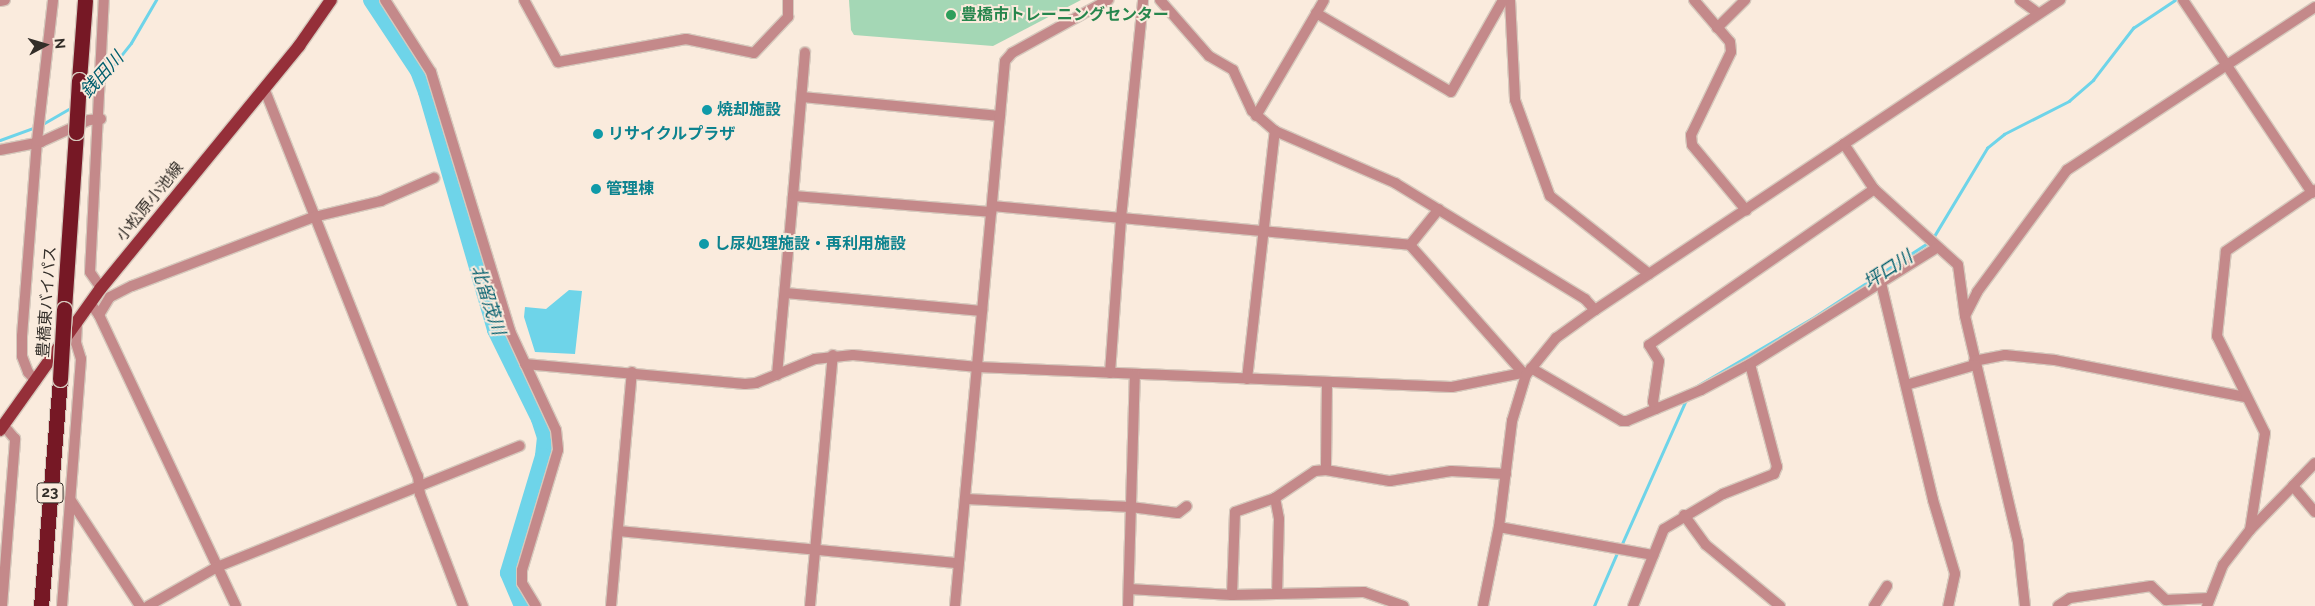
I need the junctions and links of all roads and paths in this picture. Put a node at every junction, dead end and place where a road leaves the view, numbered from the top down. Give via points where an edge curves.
1 (5, 0) edge
2 (53, 0) edge
3 (85, 0) edge
4 (104, 0) edge
5 (331, 0) edge
6 (385, 0) edge
7 (524, 0) edge
8 (788, 0) edge
9 (1108, 0) edge
10 (1143, 0) edge
11 (1160, 0) edge
12 (1324, 0) edge
13 (1503, 0) edge
14 (1510, 0) edge
15 (1694, 0) edge
16 (1745, 0) edge
17 (2020, 0) edge
18 (2060, 0) edge
19 (0, 1) edge
20 (2184, 1) edge
21 (2315, 7) edge
22 (1316, 13) junction
23 (2038, 13) junction
24 (1717, 28) junction
25 (805, 53) dead end
26 (2226, 67) junction
27 (264, 88) junction
28 (802, 97) junction
29 (1000, 116) junction
30 (1256, 116) junction
31 (101, 119) junction
32 (1275, 131) junction
33 (37, 138) junction
34 (1844, 144) junction
35 (0, 150) edge
36 (434, 178) dead end
37 (1874, 189) junction
38 (2313, 191) edge
39 (793, 196) junction
40 (991, 209) junction
41 (1439, 209) junction
42 (1746, 210) junction
43 (314, 217) junction
44 (1121, 218) junction
45 (1263, 231) junction
46 (1410, 245) junction
47 (1935, 247) junction
48 (1649, 274) junction
49 (1881, 283) junction
50 (101, 288) junction
51 (784, 293) junction
52 (90, 303) junction
53 (1595, 310) junction
54 (982, 311) junction
55 (100, 315) junction
56 (1965, 316) junction
57 (77, 322) junction
58 (833, 355) junction
59 (1974, 363) junction
60 (525, 364) junction
61 (1750, 364) junction
62 (978, 367) junction
63 (632, 372) junction
64 (1526, 372) junction
65 (1110, 373) junction
66 (1135, 374) junction
67 (777, 375) junction
68 (1247, 379) junction
69 (36, 381) junction
70 (1326, 383) junction
71 (1906, 385) junction
72 (2245, 397) junction
73 (1656, 409) junction
74 (2, 428) edge
75 (520, 446) dead end
76 (2315, 463) edge
77 (1326, 470) junction
78 (1506, 474) junction
79 (419, 486) junction
80 (2293, 486) junction
81 (1276, 498) junction
82 (70, 499) junction
83 (966, 499) junction
84 (1187, 506) dead end
85 (1131, 507) junction
86 (2315, 512) edge
87 (1684, 515) junction
88 (1499, 527) junction
89 (2250, 530) junction
90 (618, 531) junction
91 (816, 551) junction
92 (1653, 555) junction
93 (959, 563) junction
94 (217, 567) junction
95 (1887, 586) dead end
96 (1129, 589) junction
97 (1277, 593) junction
98 (1232, 595) junction
99 (2208, 602) edge
100 (151, 605) edge
101 (2, 606) edge
102 (41, 606) edge
103 (62, 606) edge
104 (140, 606) edge
105 (236, 606) edge
106 (463, 606) edge
107 (536, 606) edge
108 (611, 606) edge
109 (810, 606) edge
110 (956, 606) edge
111 (1128, 606) edge
112 (1404, 606) edge
113 (1482, 606) edge
114 (1634, 606) edge
115 (1780, 606) edge
116 (1874, 606) edge
117 (1948, 606) edge
118 (2025, 606) edge
119 (2058, 606) edge

1 - 19 street
2 - 33 street
3 - 102 highway, 豊橋東バイパス / 23, bridge via 60,379
4 - 31 street
5 - 27 main road, 小松原小池線
6 - 60 street via 431,72 490,272
7 - 8 street via 558,62 686,39 754,52 788,17
9 - 29 street via 1012,53 1005,61
10 - 44 street
11 - 30 street via 1209,56 1233,70
12 - 22 street
13 - 22 street via 1451,92
14 - 48 street via 1515,100 1550,196
15 - 24 street
16 - 24 street
17 - 23 street
18 - 23 street
20 - 26 street
21 - 26 street
22 - 30 street
23 - 34 street
24 - 42 street via 1730,42 1731,52 1691,135 1692,145
25 - 28 street
26 - 38 street
26 - 56 street via 2067,170 1977,292
27 - 43 street
27 - 50 main road, 小松原小池線
28 - 29 street
28 - 39 street
29 - 40 street
30 - 32 street
31 - 33 street
31 - 50 street via 90,272
32 - 41 street via 1395,183
32 - 45 street
33 - 35 street
33 - 69 street via 22,336 22,356 28,372
34 - 37 street
34 - 42 street
36 - 43 street via 381,201
37 - 47 street
37 - 73 street via 1648,345 1658,362 1653,402
38 - 72 street via 2226,251 2217,336
39 - 40 street
39 - 51 street
40 - 44 street
40 - 54 street
41 - 46 street
41 - 53 street via 1585,298
42 - 48 street
43 - 55 street via 132,286 110,297
43 - 79 street
44 - 45 street
44 - 65 street
45 - 46 street
45 - 68 street
46 - 64 street
47 - 49 street
47 - 56 street via 1958,265
48 - 53 street
49 - 61 street
49 - 71 street
50 - 52 main road, 小松原小池線
51 - 54 street
51 - 67 street
52 - 55 street
52 - 57 main road, 小松原小池線
53 - 64 street via 1556,338
54 - 62 street
55 - 94 street
56 - 59 street
57 - 69 main road, 小松原小池線
57 - 82 street via 76,343 81,359
58 - 62 street
58 - 67 street
58 - 91 street
59 - 71 street
59 - 72 street via 2005,355 2055,360
59 - 118 street via 2018,542
60 - 63 street
60 - 107 street via 556,430 558,450 522,570 522,583
61 - 73 street
61 - 87 street via 1777,467 1774,474 1723,494
62 - 65 street
62 - 83 street
63 - 67 street via 744,384
63 - 90 street
64 - 70 street via 1452,388
64 - 73 street via 1622,421
64 - 78 street via 1516,400
65 - 66 street
66 - 68 street
66 - 85 street
68 - 70 street
69 - 74 main road, 小松原小池線
70 - 77 street
71 - 117 street via 1954,574
72 - 89 street via 2265,433
74 - 101 street via 15,439
75 - 79 street
76 - 80 street
77 - 78 street via 1390,481 1451,471
77 - 81 street via 1315,471
78 - 88 street
79 - 94 street
79 - 106 street
80 - 86 street
80 - 89 street
81 - 97 street via 1279,519
81 - 98 street via 1235,512
82 - 103 street
82 - 104 street
83 - 85 street
83 - 93 street
84 - 85 street via 1178,513
85 - 96 street
87 - 92 street via 1664,529
87 - 115 street via 1706,545
88 - 92 street
88 - 113 street
89 - 99 street via 2223,565
90 - 91 street
90 - 108 street
91 - 93 street
91 - 109 street
92 - 114 street
93 - 110 street
94 - 100 street
94 - 105 street
95 - 116 street
96 - 98 street
96 - 111 street
97 - 98 street
97 - 112 street via 1364,592
99 - 119 street via 2166,600 2151,586 2070,598

